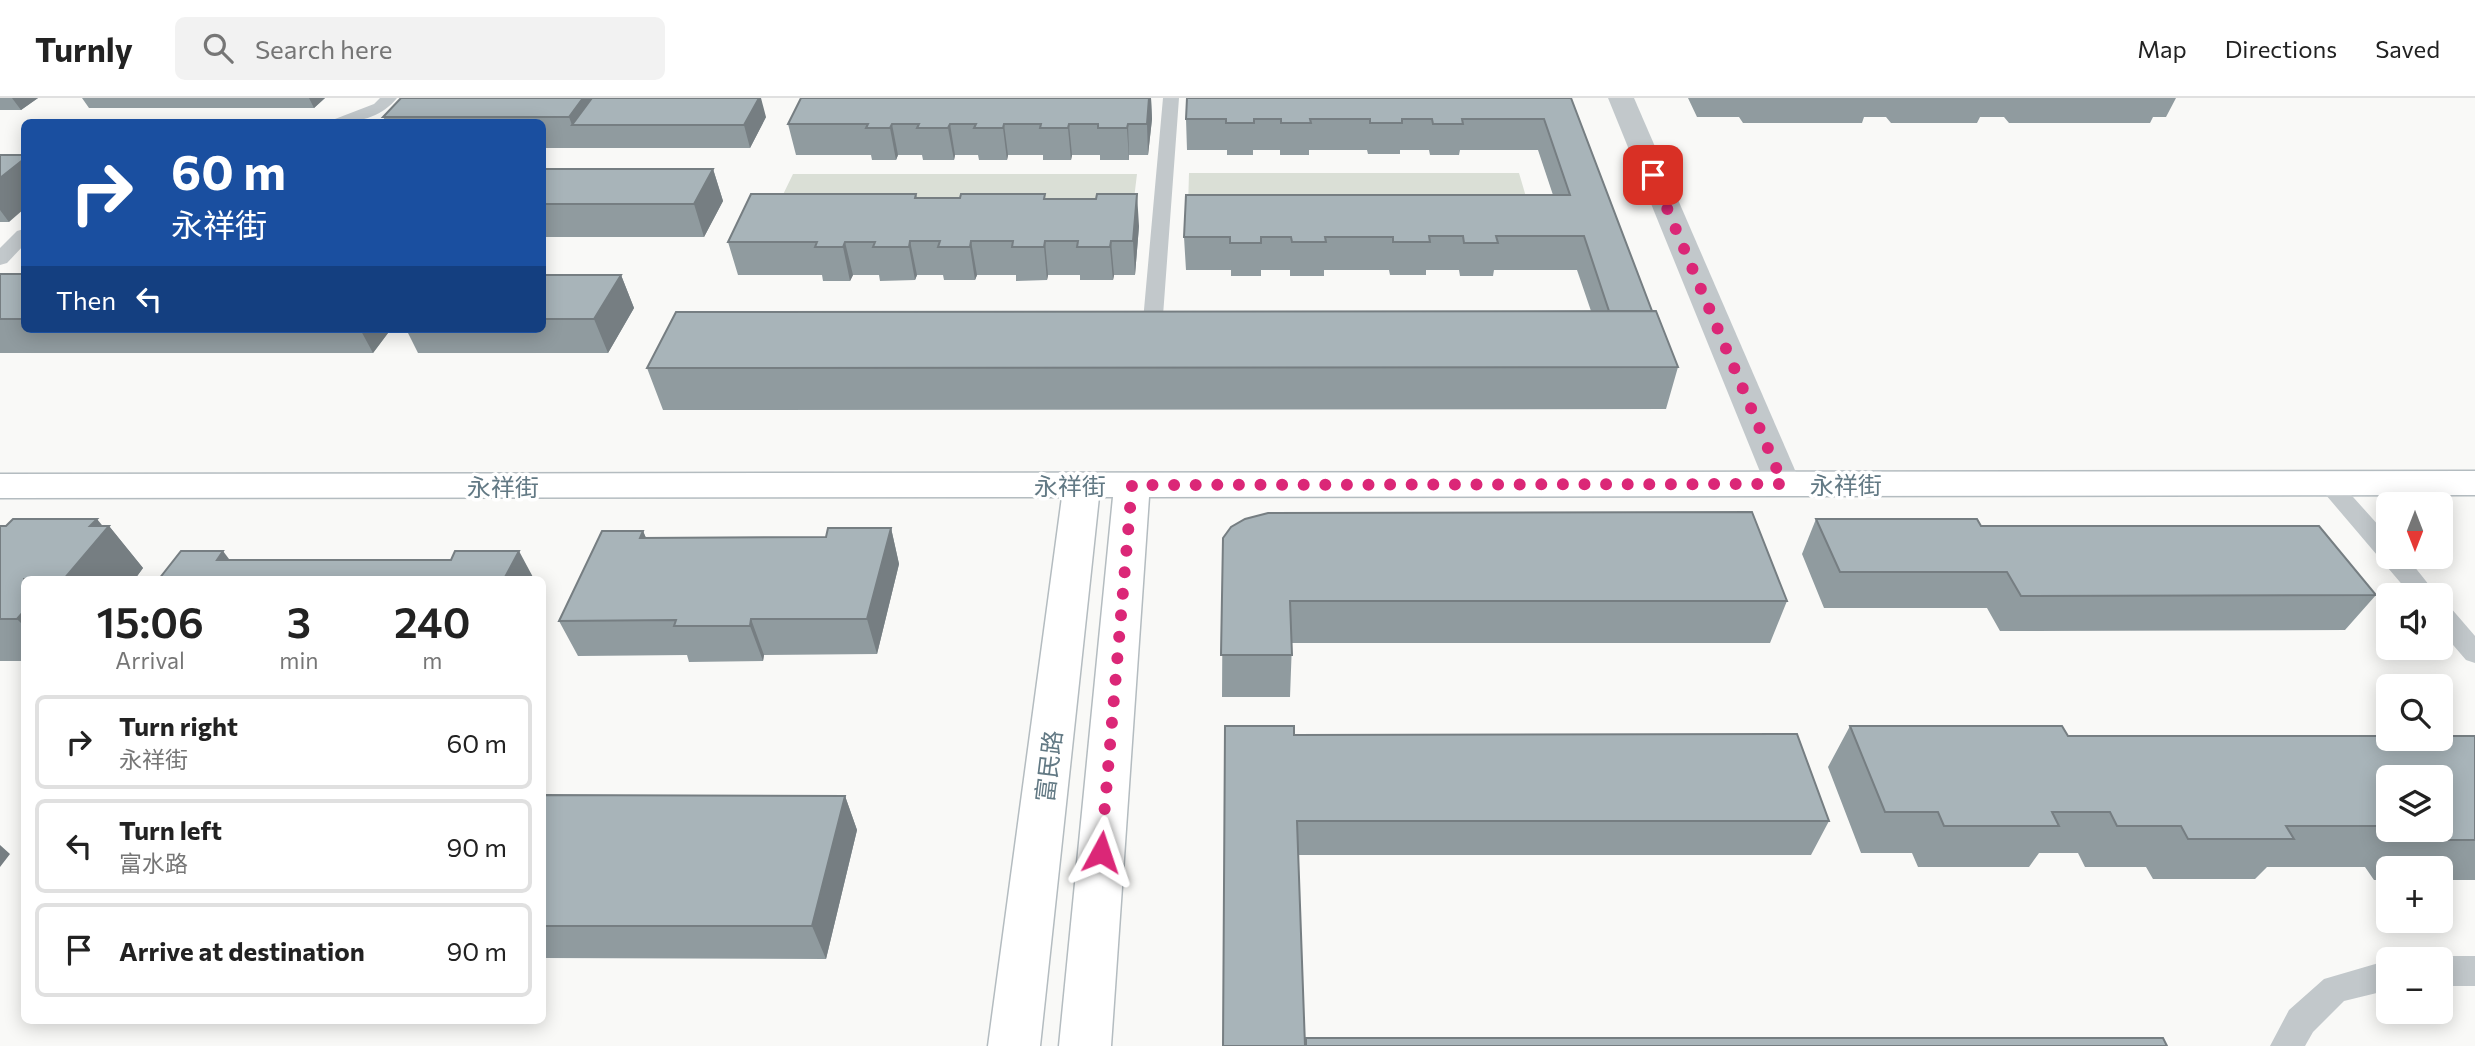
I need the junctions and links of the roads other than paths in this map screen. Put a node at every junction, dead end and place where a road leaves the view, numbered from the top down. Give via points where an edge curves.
1 (389, 98) edge
2 (1171, 98) edge
3 (1621, 98) edge
4 (349, 119) edge
5 (21, 238) edge
6 (0, 259) edge
7 (1151, 343) edge
8 (2328, 483) junction
9 (2475, 483) edge
10 (1783, 484) junction
11 (1083, 485) junction
12 (1132, 485) junction
13 (0, 486) edge
14 (2376, 539) edge
15 (2402, 569) edge
16 (2414, 583) edge
17 (2453, 628) edge
18 (2475, 653) edge
19 (2453, 971) edge
20 (2475, 971) edge
21 (2376, 978) edge
22 (1014, 1046) edge
23 (1085, 1046) edge
24 (2287, 1046) edge

1 - 4 lane via 380,107
2 - 7 lane
3 - 10 street
5 - 6 lane
8 - 9 street, 永祥街
8 - 10 street, 永祥街
8 - 14 lane
10 - 12 street, 永祥街
11 - 12 street, 永祥街
11 - 13 street, 永祥街
11 - 22 street, 富民路
12 - 23 street
15 - 16 lane
17 - 18 lane
19 - 20 lane
21 - 24 lane via 2335,989 2301,1021

